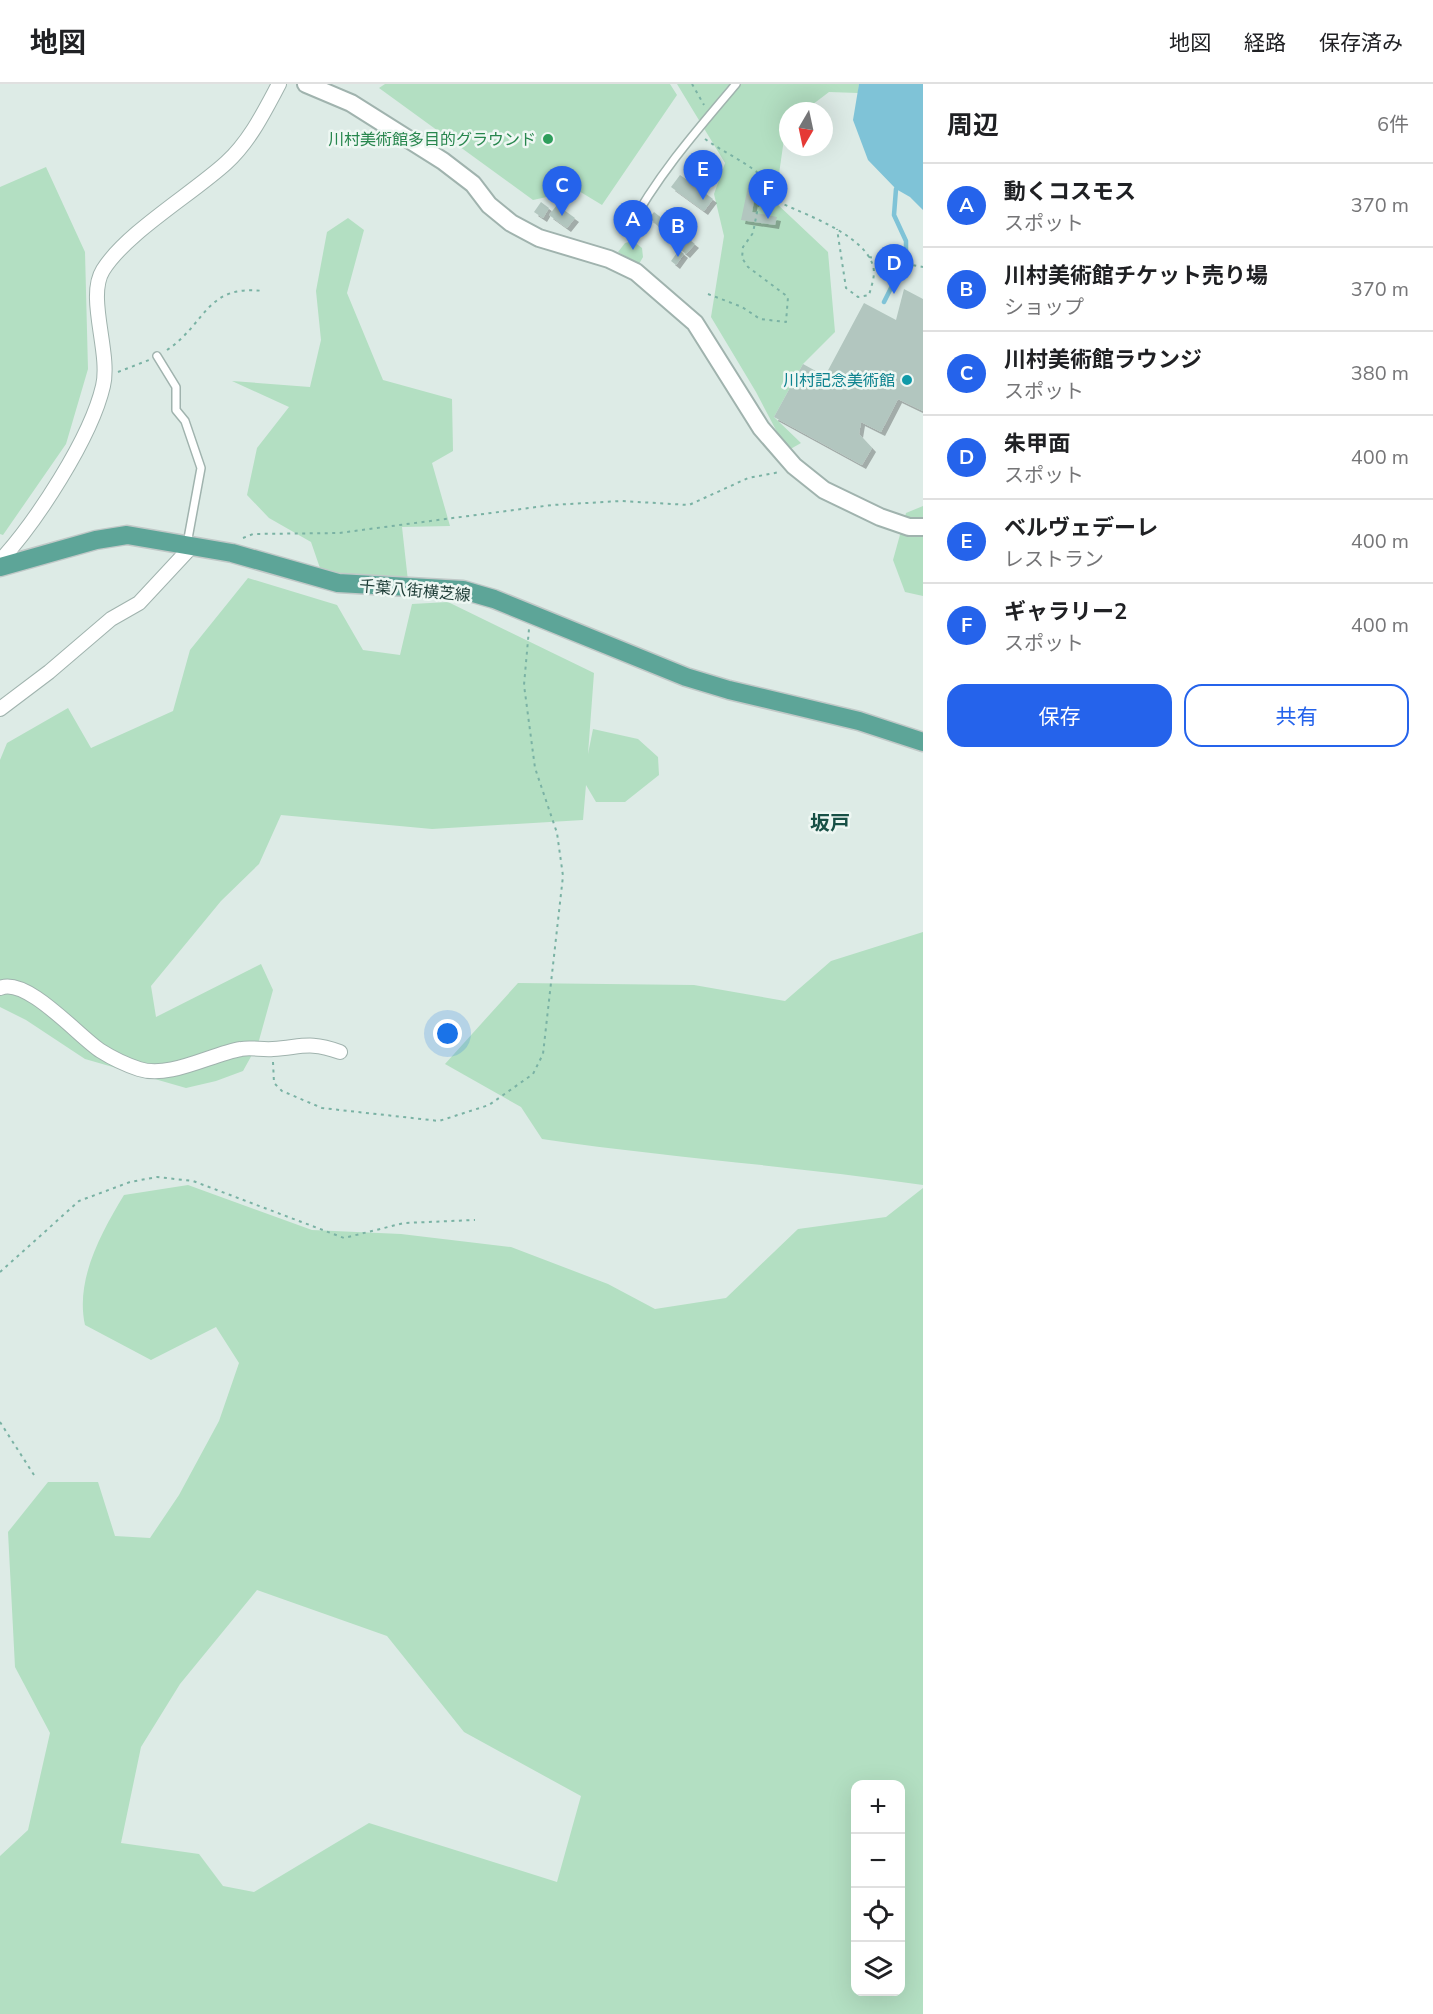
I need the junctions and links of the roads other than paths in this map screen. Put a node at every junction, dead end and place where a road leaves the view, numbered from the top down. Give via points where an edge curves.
1 (279, 84) edge
2 (306, 84) edge
3 (736, 84) edge
4 (627, 232) dead end
5 (157, 356) road end
6 (923, 527) edge
7 (190, 545) junction
8 (0, 561) edge
9 (0, 567) edge
10 (0, 709) edge
11 (923, 742) edge
12 (0, 988) edge
13 (340, 1052) dead end

1 - 8 street via 258,126 228,162 117,251 102,272 97,295 105,353 103,386 86,432 15,544
2 - 6 street via 351,103 443,161 512,223 539,238 609,259 636,272 695,323 761,428 798,470 824,490 880,517 909,527
3 - 4 lane via 647,194
5 - 7 lane via 176,387 176,410 185,421 201,468
7 - 9 main road, 千葉八街横芝線 via 127,535
7 - 10 street via 140,603 111,620
7 - 11 main road, 千葉八街横芝線 via 338,583 463,590 686,677 859,721
12 - 13 street via 20,989 69,1021 100,1051 141,1070 174,1069 242,1048 272,1049 307,1043

